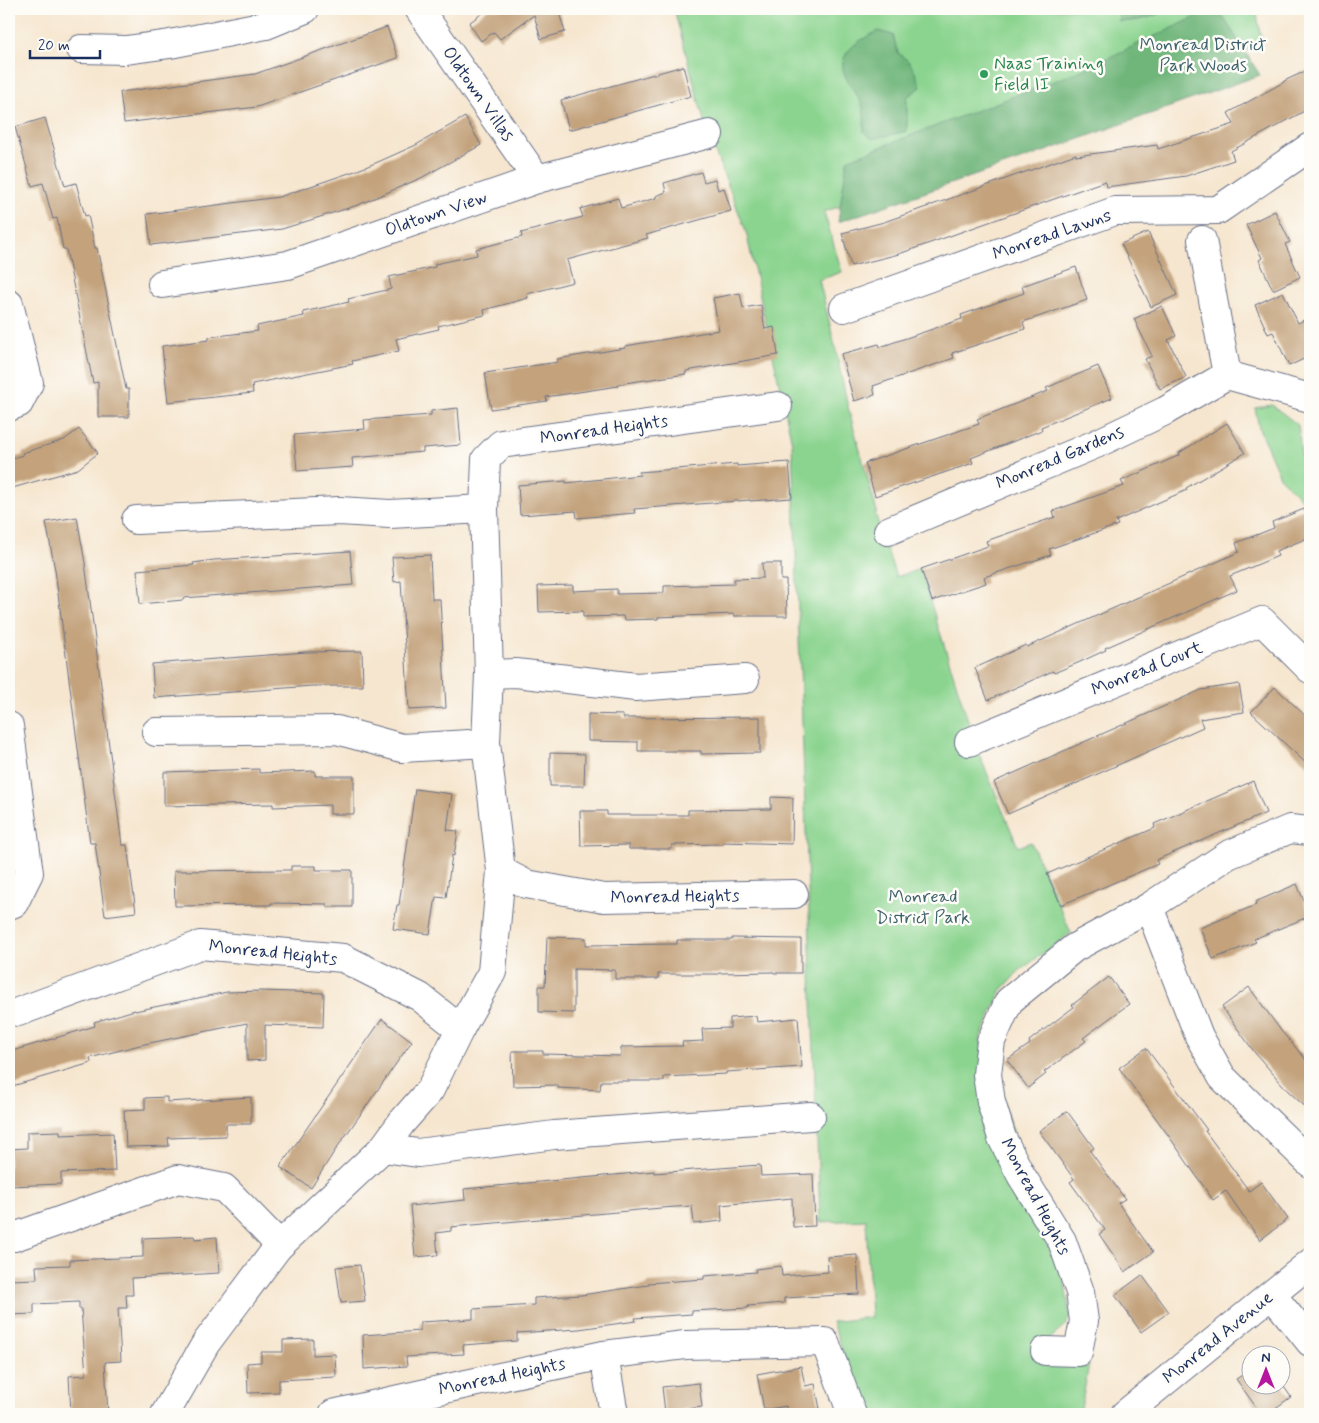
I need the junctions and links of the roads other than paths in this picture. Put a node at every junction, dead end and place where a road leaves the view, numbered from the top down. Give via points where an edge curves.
1 (305, 9) edge
2 (419, 9) edge
3 (81, 50) dead end
4 (709, 134) dead end
5 (1310, 147) edge
6 (538, 179) junction
7 (1202, 240) dead end
8 (162, 284) dead end
9 (9, 304) edge
10 (844, 308) dead end
11 (1227, 375) junction
12 (1310, 398) edge
13 (778, 406) dead end
14 (9, 407) edge
15 (484, 509) junction
16 (136, 520) dead end
17 (888, 530) dead end
18 (1310, 669) edge
19 (489, 674) junction
20 (745, 679) dead end
21 (9, 726) edge
22 (156, 732) dead end
23 (969, 742) dead end
24 (486, 743) junction
25 (1310, 830) edge
26 (501, 871) junction
27 (794, 894) dead end
28 (9, 905) edge
29 (1149, 906) junction
30 (18, 1012) dead end
31 (460, 1029) junction
32 (811, 1116) dead end
33 (383, 1148) junction
34 (1310, 1163) edge
35 (14, 1237) dead end
36 (278, 1247) junction
37 (1310, 1263) edge
38 (1272, 1295) junction
39 (1310, 1342) edge
40 (1045, 1351) dead end
41 (604, 1355) junction
42 (373, 1410) edge
43 (165, 1414) edge
44 (334, 1414) edge
45 (614, 1414) edge
46 (852, 1414) edge
47 (1126, 1414) edge

1 - 3 street via 266,25 170,44 126,50
2 - 6 street, Oldtown Villas
4 - 6 street, Oldtown View
5 - 10 street, Monread Lawns via 1218,210 1115,212
6 - 8 street, Oldtown View via 288,265
7 - 11 street
9 - 14 street via 29,383 20,403
11 - 12 street
11 - 17 street, Monread Gardens via 1165,411 1096,444
13 - 15 street, Monread Heights via 501,444 486,459
15 - 16 street via 390,514 339,511
15 - 19 street, Monread Heights
18 - 23 street, Monread Court via 1262,621
19 - 20 street via 516,673 636,687
19 - 24 street, Monread Heights
21 - 28 street via 28,873 14,903
22 - 24 street via 337,730 402,748
24 - 26 street, Monread Heights
25 - 29 street, Monread Heights via 1290,829 1228,855
26 - 27 street, Monread Heights via 526,884 604,898
26 - 31 street, Monread Heights via 492,972
29 - 34 street via 1199,1036 1222,1077
29 - 40 street, Monread Heights via 1074,948 1009,1001 991,1041 987,1074 1002,1138 1062,1242 1080,1292 1084,1321 1078,1352
30 - 31 street, Monread Heights via 200,945 343,958 420,997
31 - 33 street, Monread Heights via 430,1090
32 - 33 street via 554,1135 418,1153
33 - 36 street, Monread Heights
35 - 36 street via 178,1179 224,1188
36 - 43 street, Monread Heights via 206,1343
37 - 38 street, Monread Avenue
38 - 39 street
38 - 47 street, Monread Avenue
41 - 42 street, Monread Heights via 462,1385
41 - 45 street
41 - 46 street, Monread Heights via 685,1345 825,1342
42 - 44 street, Monread Heights

